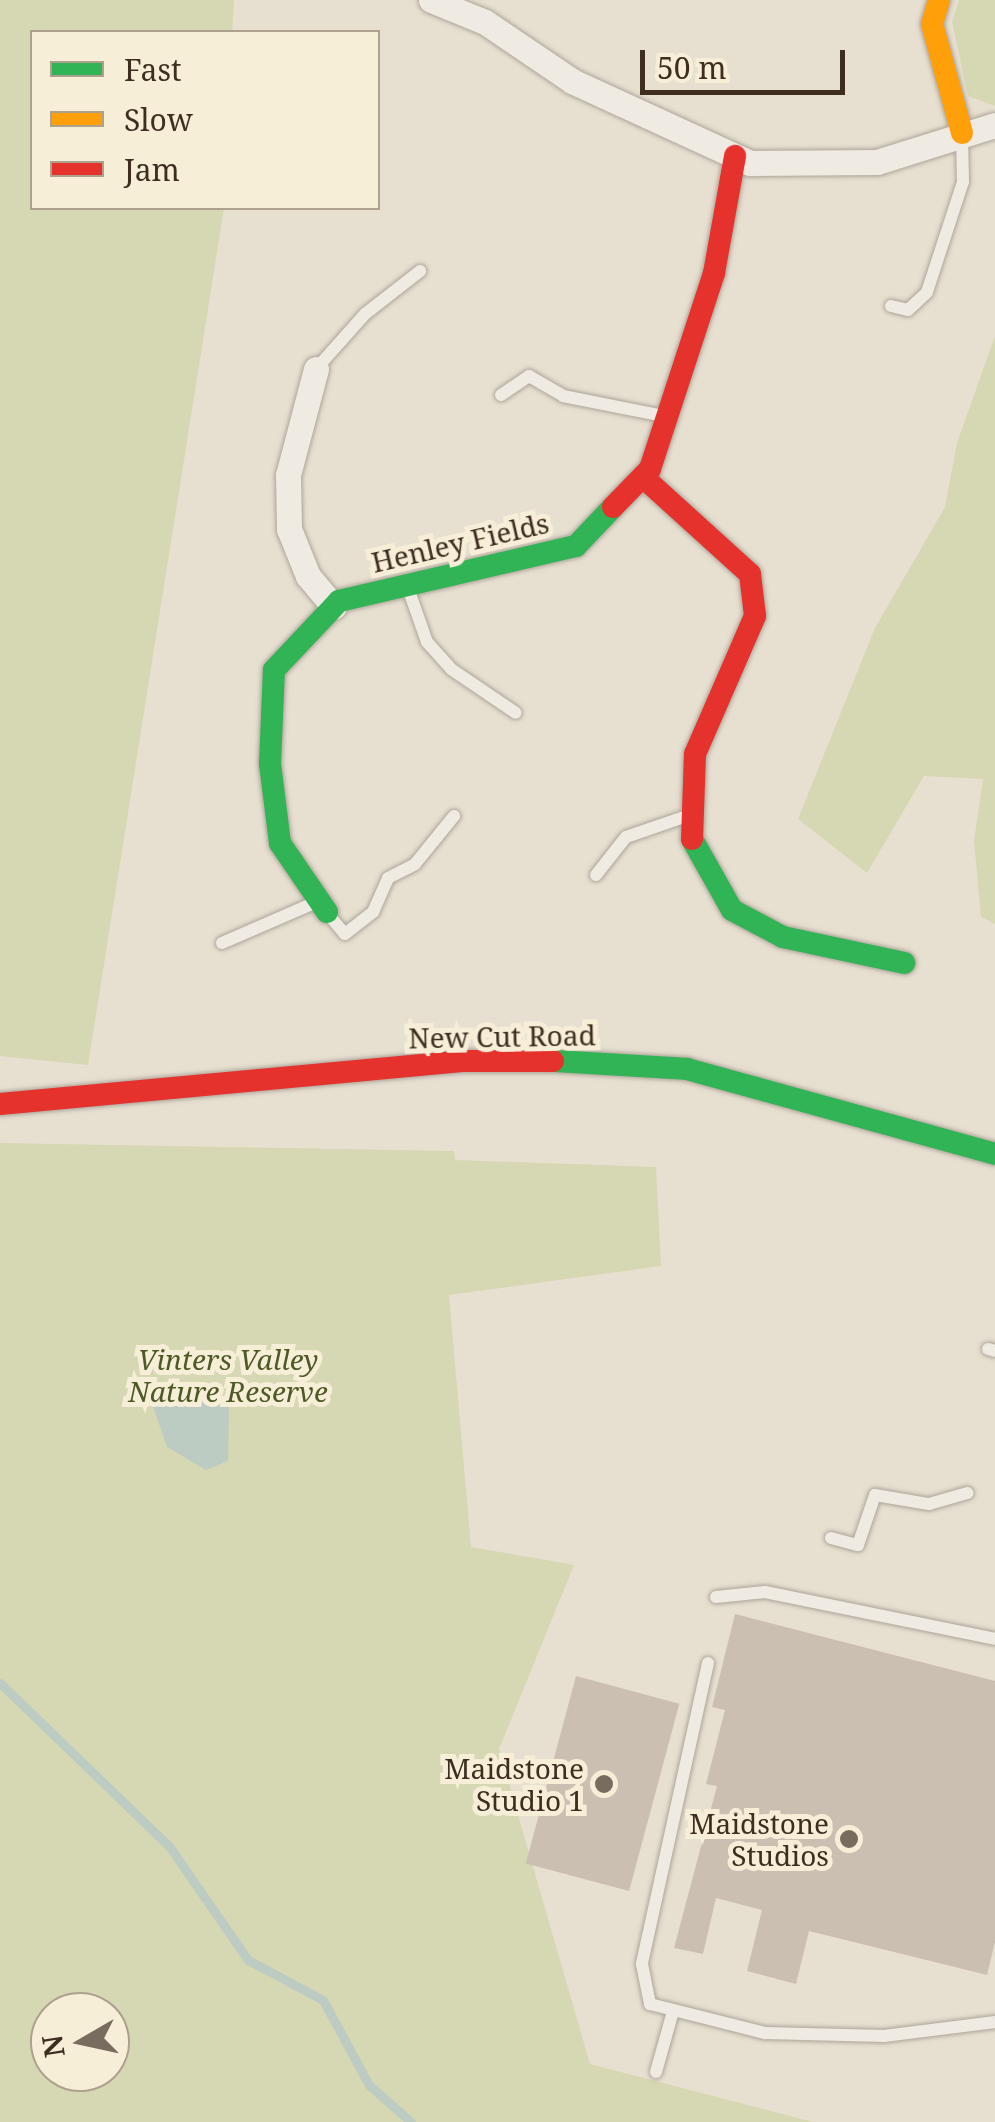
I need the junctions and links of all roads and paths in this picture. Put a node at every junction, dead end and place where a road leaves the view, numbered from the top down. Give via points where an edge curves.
1 (430, 0) edge
2 (940, 0) edge
3 (995, 125) edge
4 (962, 134) junction
5 (735, 156) junction
6 (420, 271) dead end
7 (892, 306) dead end
8 (316, 369) joint
9 (501, 395) dead end
10 (670, 417) junction
11 (642, 476) junction
12 (407, 586) junction
13 (334, 607) junction
14 (516, 713) dead end
15 (693, 814) junction
16 (454, 816) dead end
17 (596, 875) dead end
18 (320, 908) junction
19 (222, 943) dead end
20 (904, 963) dead end
21 (0, 1104) edge
22 (995, 1154) edge
23 (967, 1494) dead end
24 (831, 1538) dead end
25 (716, 1597) dead end
26 (995, 1640) edge
27 (708, 1662) dead end
28 (674, 2010) junction
29 (995, 2022) edge
30 (656, 2072) dead end

1 - 5 street via 485,22 572,80
2 - 4 street via 932,24
3 - 4 street
4 - 5 street via 877,162 750,163
4 - 7 lane via 963,182 927,292 908,310
5 - 10 street, Henley Fields via 714,273
6 - 8 lane via 365,314
8 - 13 street via 288,475 290,529 308,576
9 - 10 lane via 529,376 563,396
10 - 11 street, Henley Fields
11 - 12 street, Henley Fields via 576,546
11 - 15 street via 750,574 754,616 695,754
12 - 13 street, Henley Fields
12 - 14 lane via 427,642 451,669
13 - 18 street via 274,670 270,764 280,843
15 - 17 lane via 626,837
15 - 20 street via 692,848 732,910 783,937
16 - 18 lane via 415,864 388,878 372,912 345,934
18 - 19 lane
21 - 22 street, New Cut Road via 462,1060 554,1060 686,1069
23 - 24 lane via 929,1504 875,1494 858,1545
25 - 26 lane via 765,1592
27 - 28 lane via 642,1964 650,2004
28 - 29 lane via 765,2033 830,2036 951,2032
28 - 30 lane

